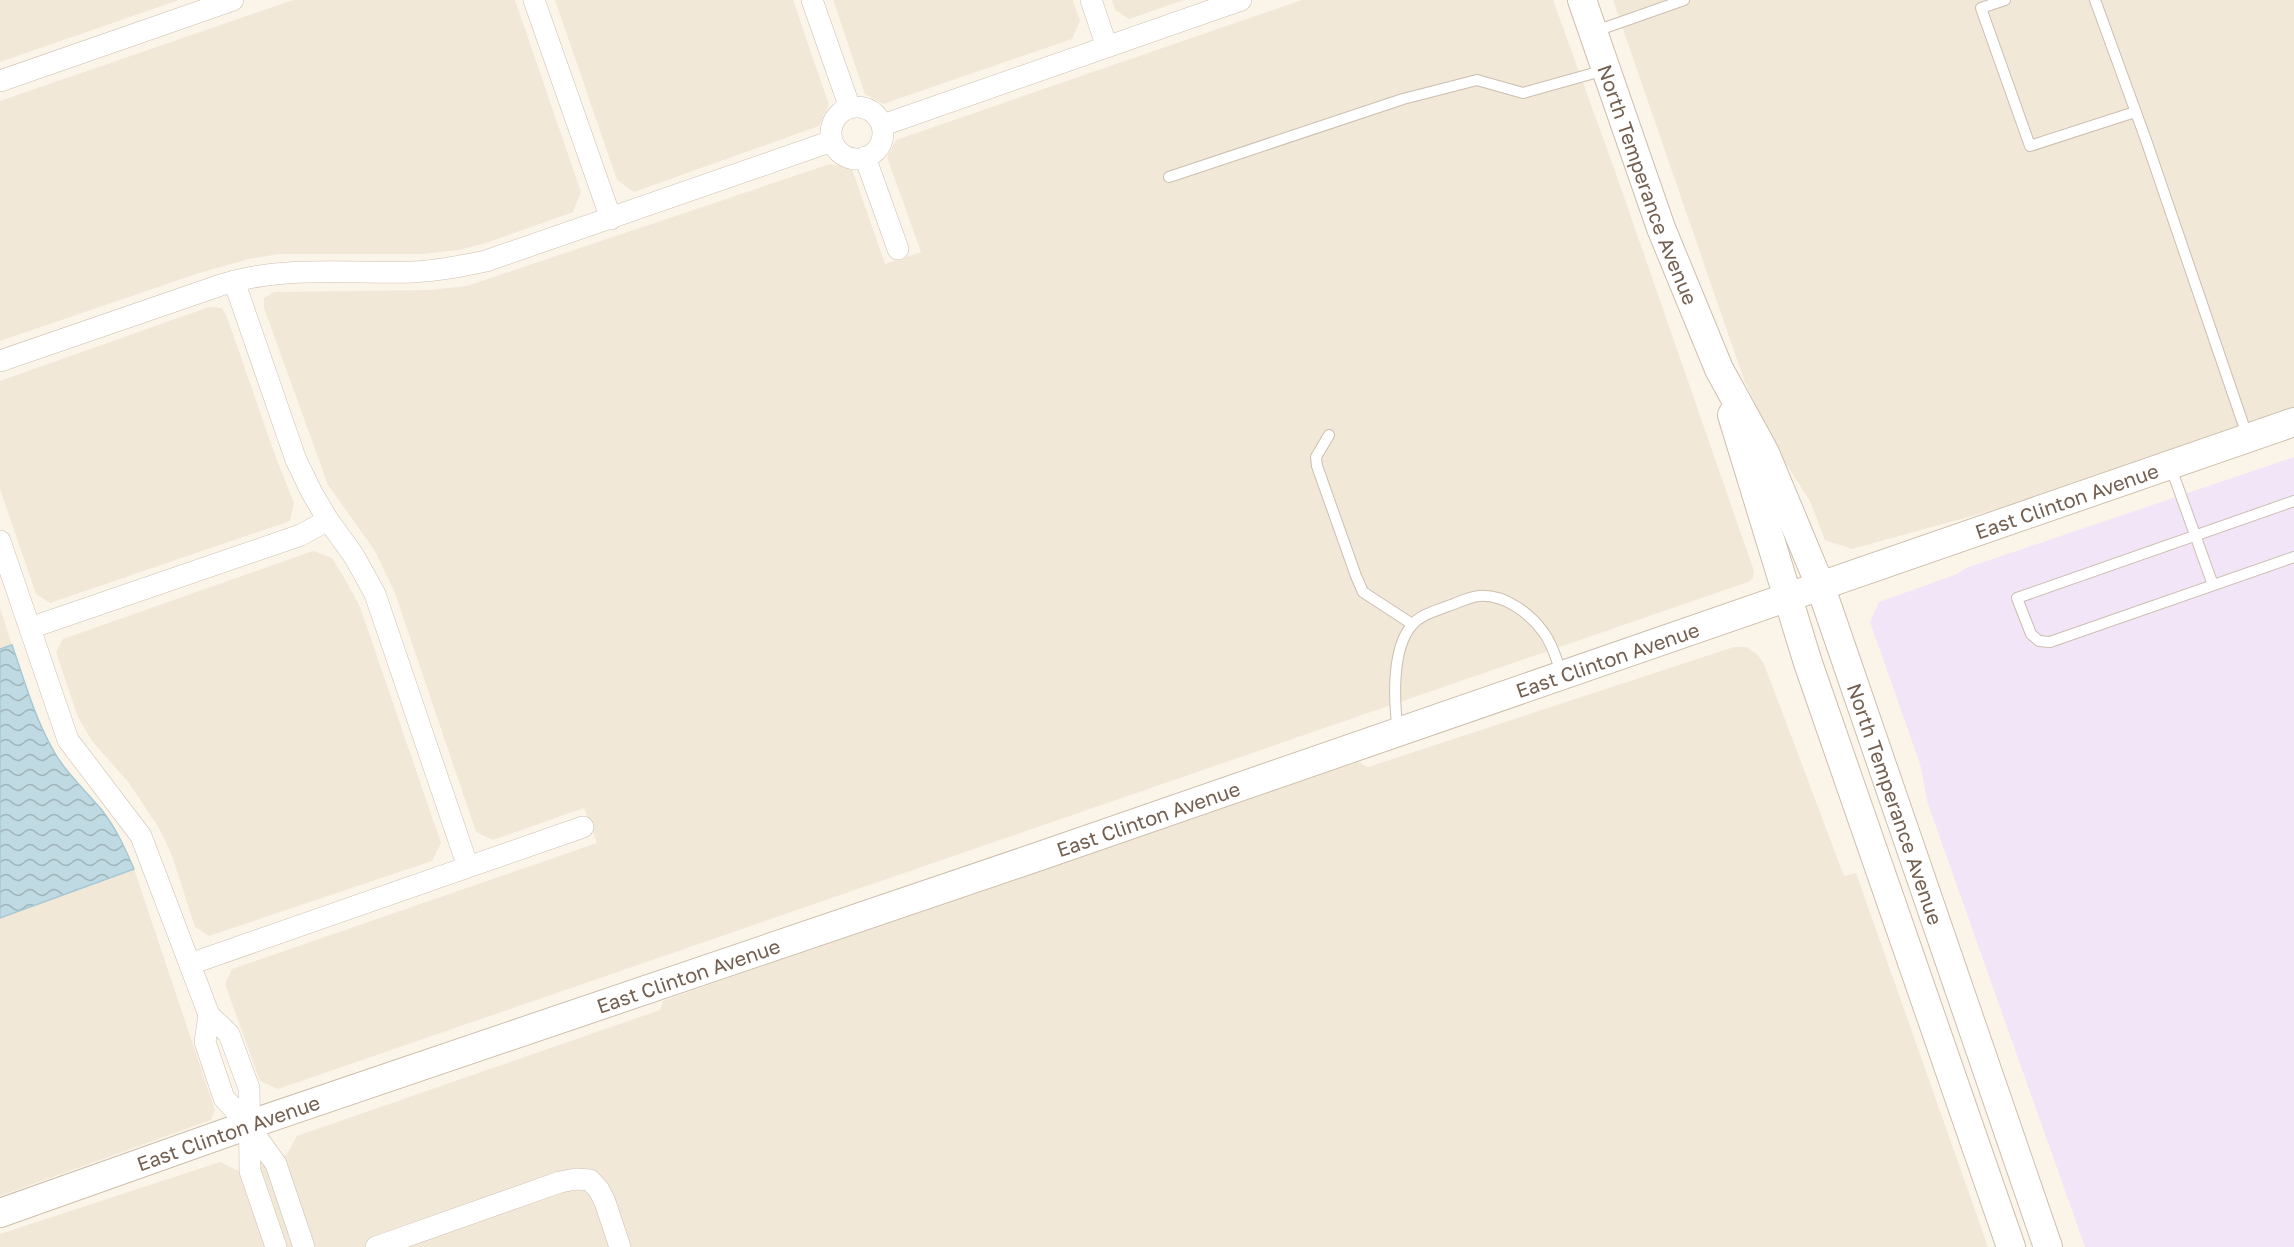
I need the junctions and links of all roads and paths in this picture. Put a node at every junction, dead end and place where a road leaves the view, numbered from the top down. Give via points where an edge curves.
1 (234, 0) edge
2 (534, 0) edge
3 (812, 0) edge
4 (1091, 0) edge
5 (1241, 0) edge
6 (1582, 0) edge
7 (1684, 0) edge
8 (2005, 0) edge
9 (2095, 0) edge
10 (1593, 32) junction
11 (1107, 46) junction
12 (1606, 70) junction
13 (0, 81) edge
14 (850, 108) junction
15 (2135, 112) junction
16 (883, 125) junction
17 (832, 141) junction
18 (866, 157) junction
19 (1169, 177) dead end
20 (611, 219) junction
21 (898, 249) dead end
22 (234, 281) junction
23 (0, 361) edge
24 (1719, 369) junction
25 (2294, 422) edge
26 (1329, 435) dead end
27 (2248, 438) junction
28 (2170, 465) junction
29 (2294, 501) edge
30 (328, 520) junction
31 (2195, 536) junction
32 (0, 541) edge
33 (2294, 557) edge
34 (1820, 585) junction
35 (2213, 585) junction
36 (1788, 597) junction
37 (1412, 624) junction
38 (30, 628) junction
39 (1562, 675) junction
40 (1398, 732) junction
41 (583, 827) dead end
42 (468, 867) junction
43 (189, 964) junction
44 (248, 1125) junction
45 (0, 1213) edge
46 (276, 1247) edge
47 (304, 1247) edge
48 (376, 1247) edge
49 (620, 1247) edge
50 (2011, 1247) edge
51 (2049, 1247) edge

1 - 13 street
2 - 20 street
3 - 14 street
4 - 11 street
5 - 11 street
6 - 10 street, North Temperance Avenue
7 - 10 lane
8 - 15 lane via 1981,8 2030,146
9 - 15 lane
10 - 12 street, North Temperance Avenue
11 - 16 street
12 - 19 lane via 1523,93 1477,80 1403,99
12 - 24 street, North Temperance Avenue via 1661,228
14 - 16 street via 866,108
14 - 17 street via 836,117
15 - 27 lane
16 - 18 street via 882,141
17 - 18 street via 842,154
17 - 20 street
18 - 21 street
20 - 22 street via 454,268 287,273
22 - 23 street
22 - 30 street via 296,460
24 - 34 street, North Temperance Avenue via 1766,453
24 - 36 street, North Temperance Avenue
25 - 27 street, East Clinton Avenue
26 - 37 lane via 1316,457 1317,466 1363,592
27 - 28 street, East Clinton Avenue
28 - 31 lane
28 - 34 street, East Clinton Avenue
29 - 31 lane
30 - 38 street via 301,535
30 - 42 street via 375,594
31 - 35 lane
31 - 35 lane via 2017,598 2031,634 2039,641 2050,642
32 - 38 street
33 - 35 lane
34 - 36 street, East Clinton Avenue
34 - 51 street, North Temperance Avenue
36 - 39 street, East Clinton Avenue
36 - 50 street, North Temperance Avenue
37 - 39 lane via 1472,598 1495,597 1519,608 1545,633
37 - 40 lane via 1403,642 1395,681
38 - 43 street via 68,740 141,836
39 - 40 street, East Clinton Avenue
40 - 44 street, East Clinton Avenue
41 - 42 street
42 - 43 street
43 - 44 street via 209,1015 205,1042 224,1098
44 - 45 street, East Clinton Avenue
44 - 46 street via 250,1172
44 - 47 street via 276,1164
48 - 49 street via 576,1179 590,1180 599,1190

